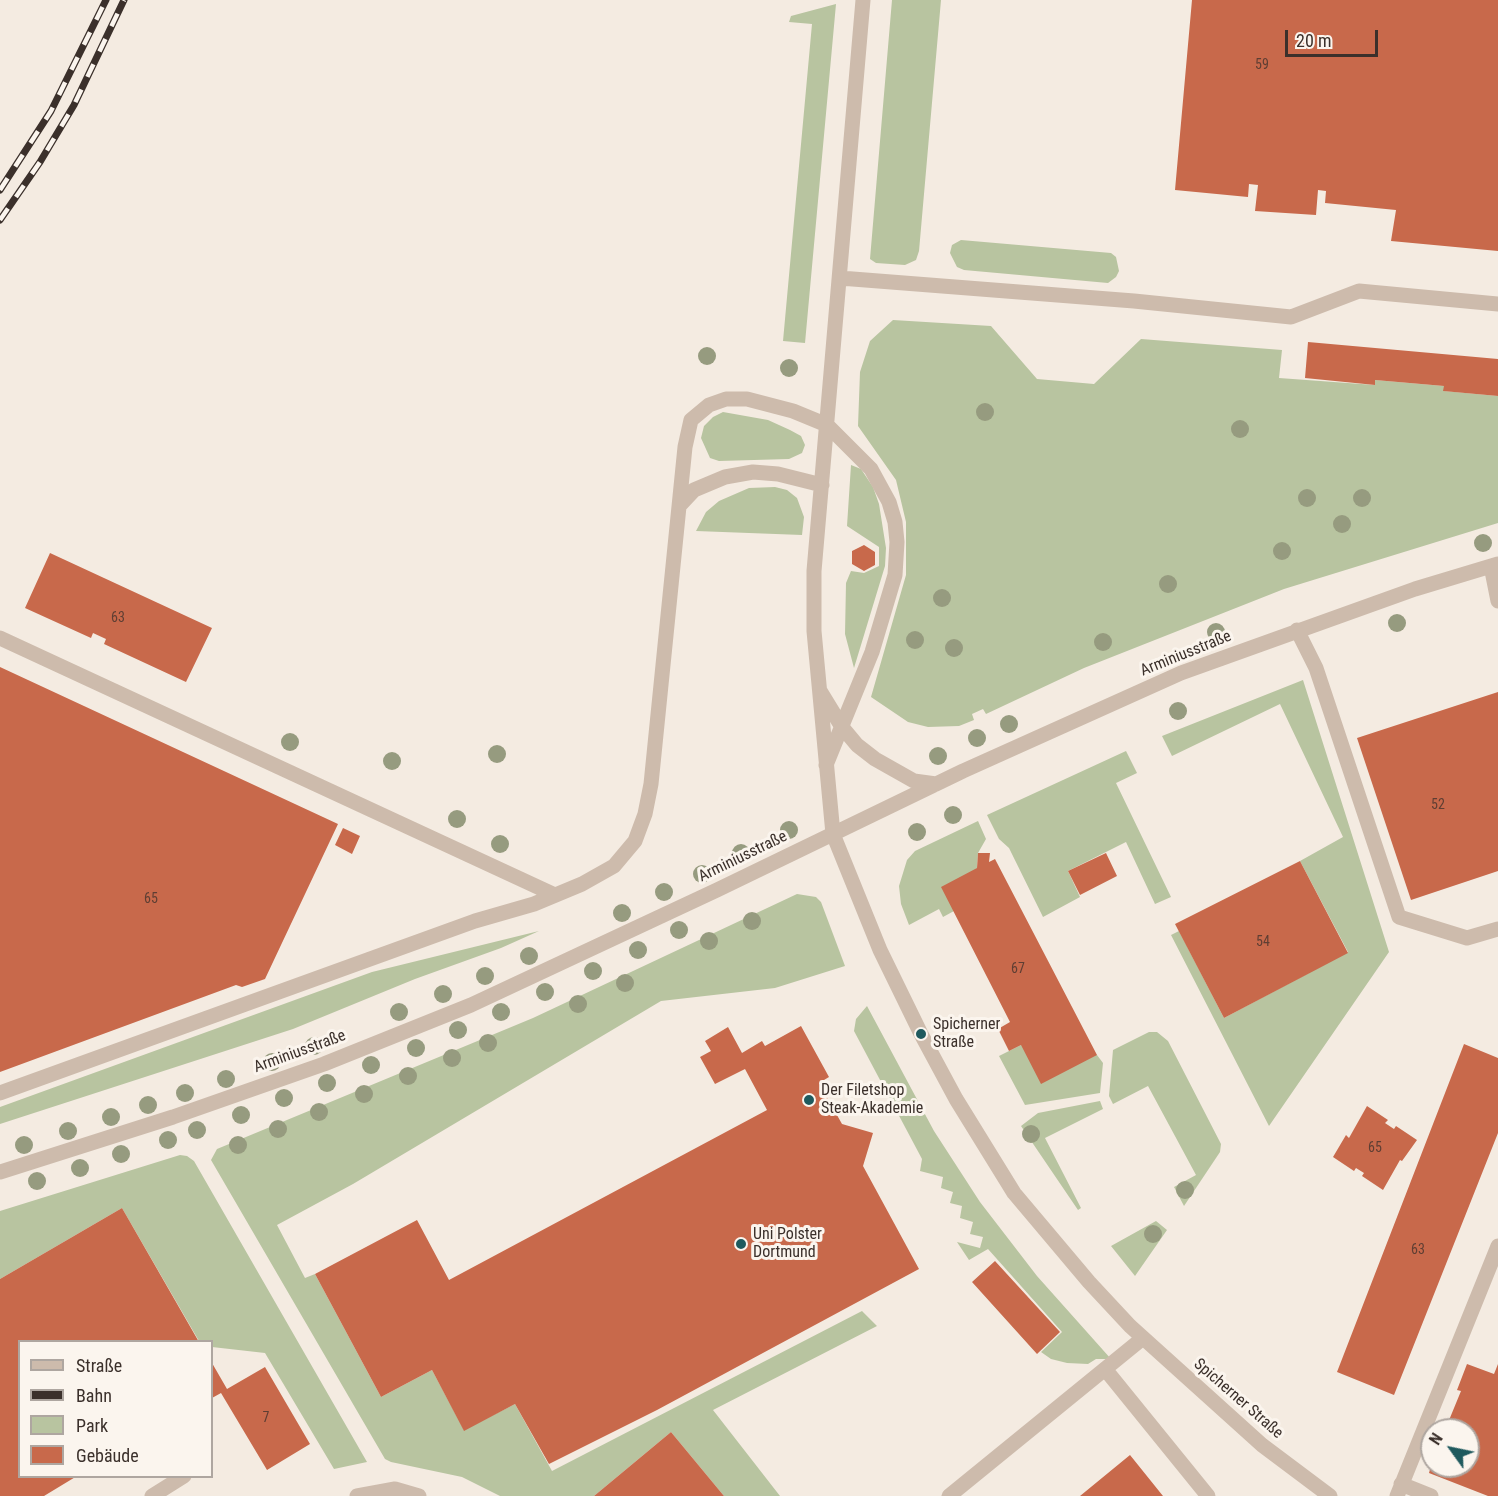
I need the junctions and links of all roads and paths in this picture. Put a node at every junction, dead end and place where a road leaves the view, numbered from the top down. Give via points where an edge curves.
1 (863, 0) edge
2 (840, 278) junction
3 (1498, 304) edge
4 (827, 425) junction
5 (822, 485) junction
6 (679, 506) junction
7 (1494, 565) edge
8 (1498, 602) edge
9 (1297, 630) junction
10 (0, 638) edge
11 (818, 688) junction
12 (842, 727) junction
13 (826, 765) junction
14 (936, 784) junction
15 (833, 834) junction
16 (555, 895) junction
17 (1498, 929) edge
18 (0, 1093) edge
19 (0, 1173) edge
20 (1498, 1246) edge
21 (1143, 1338) junction
22 (1105, 1369) junction
23 (181, 1478) edge
24 (1399, 1490) edge
25 (152, 1496) edge
26 (357, 1496) edge
27 (420, 1496) edge
28 (949, 1496) edge
29 (1208, 1496) edge
30 (1330, 1496) edge
31 (1431, 1496) edge

1 - 2 street, Spicherner Straße
2 - 3 street via 1291,317 1359,291
2 - 4 street, Spicherner Straße
4 - 5 street, Spicherner Straße
4 - 6 street via 747,399 726,399 710,405 691,420
4 - 12 street via 871,469 889,502 897,542 895,575 872,652
5 - 6 street via 753,472 725,477 694,490
5 - 11 street, Spicherner Straße via 814,571
6 - 16 street via 645,814 635,841 614,866
7 - 8 street
7 - 9 street, Arminiusstraße
9 - 14 street, Arminiusstraße via 1181,673
9 - 17 street via 1316,668 1399,917 1467,938
10 - 16 street
11 - 12 street
11 - 13 street, Spicherner Straße
12 - 13 street
12 - 14 street via 858,746 894,771 914,781
13 - 15 street, Spicherner Straße
14 - 15 street, Arminiusstraße
15 - 19 street, Arminiusstraße via 471,1005 313,1068
15 - 21 street, Spicherner Straße via 880,950 921,1034 1008,1184 1089,1282
16 - 18 street via 453,928
20 - 24 street
21 - 22 street
21 - 30 street, Spicherner Straße via 1262,1445
22 - 28 street
22 - 29 street
23 - 25 street
24 - 31 street
26 - 27 street via 395,1489

